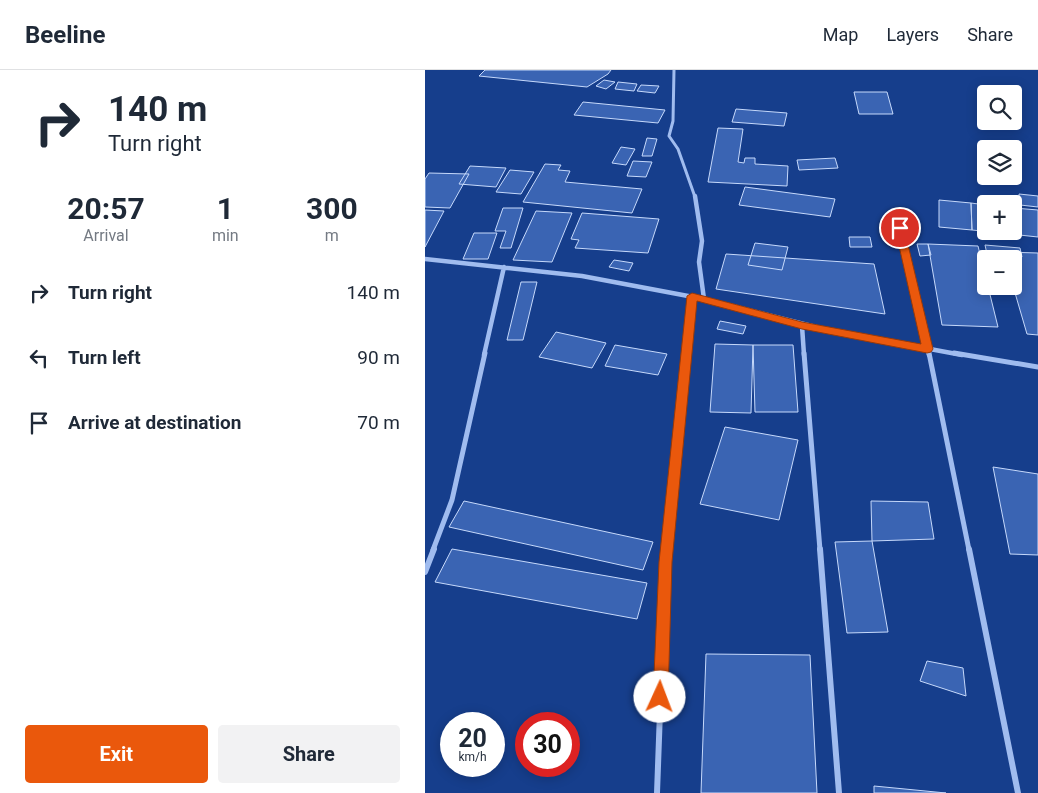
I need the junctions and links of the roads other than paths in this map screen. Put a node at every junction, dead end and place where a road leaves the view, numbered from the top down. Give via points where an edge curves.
1 (674, 70) edge
2 (900, 228) dead end
3 (425, 259) edge
4 (504, 267) junction
5 (692, 296) junction
6 (704, 299) junction
7 (802, 326) junction
8 (927, 349) junction
9 (1038, 367) edge
10 (425, 572) edge
11 (657, 793) edge
12 (839, 793) edge
13 (1018, 793) edge

1 - 6 street via 673,121 669,136 678,149 694,192 702,241 699,262
2 - 8 street
3 - 4 street
4 - 5 street via 582,276
4 - 10 street via 451,500
5 - 6 street
5 - 11 street via 665,562
6 - 7 street
7 - 8 street
7 - 12 street
8 - 9 street
8 - 13 street

